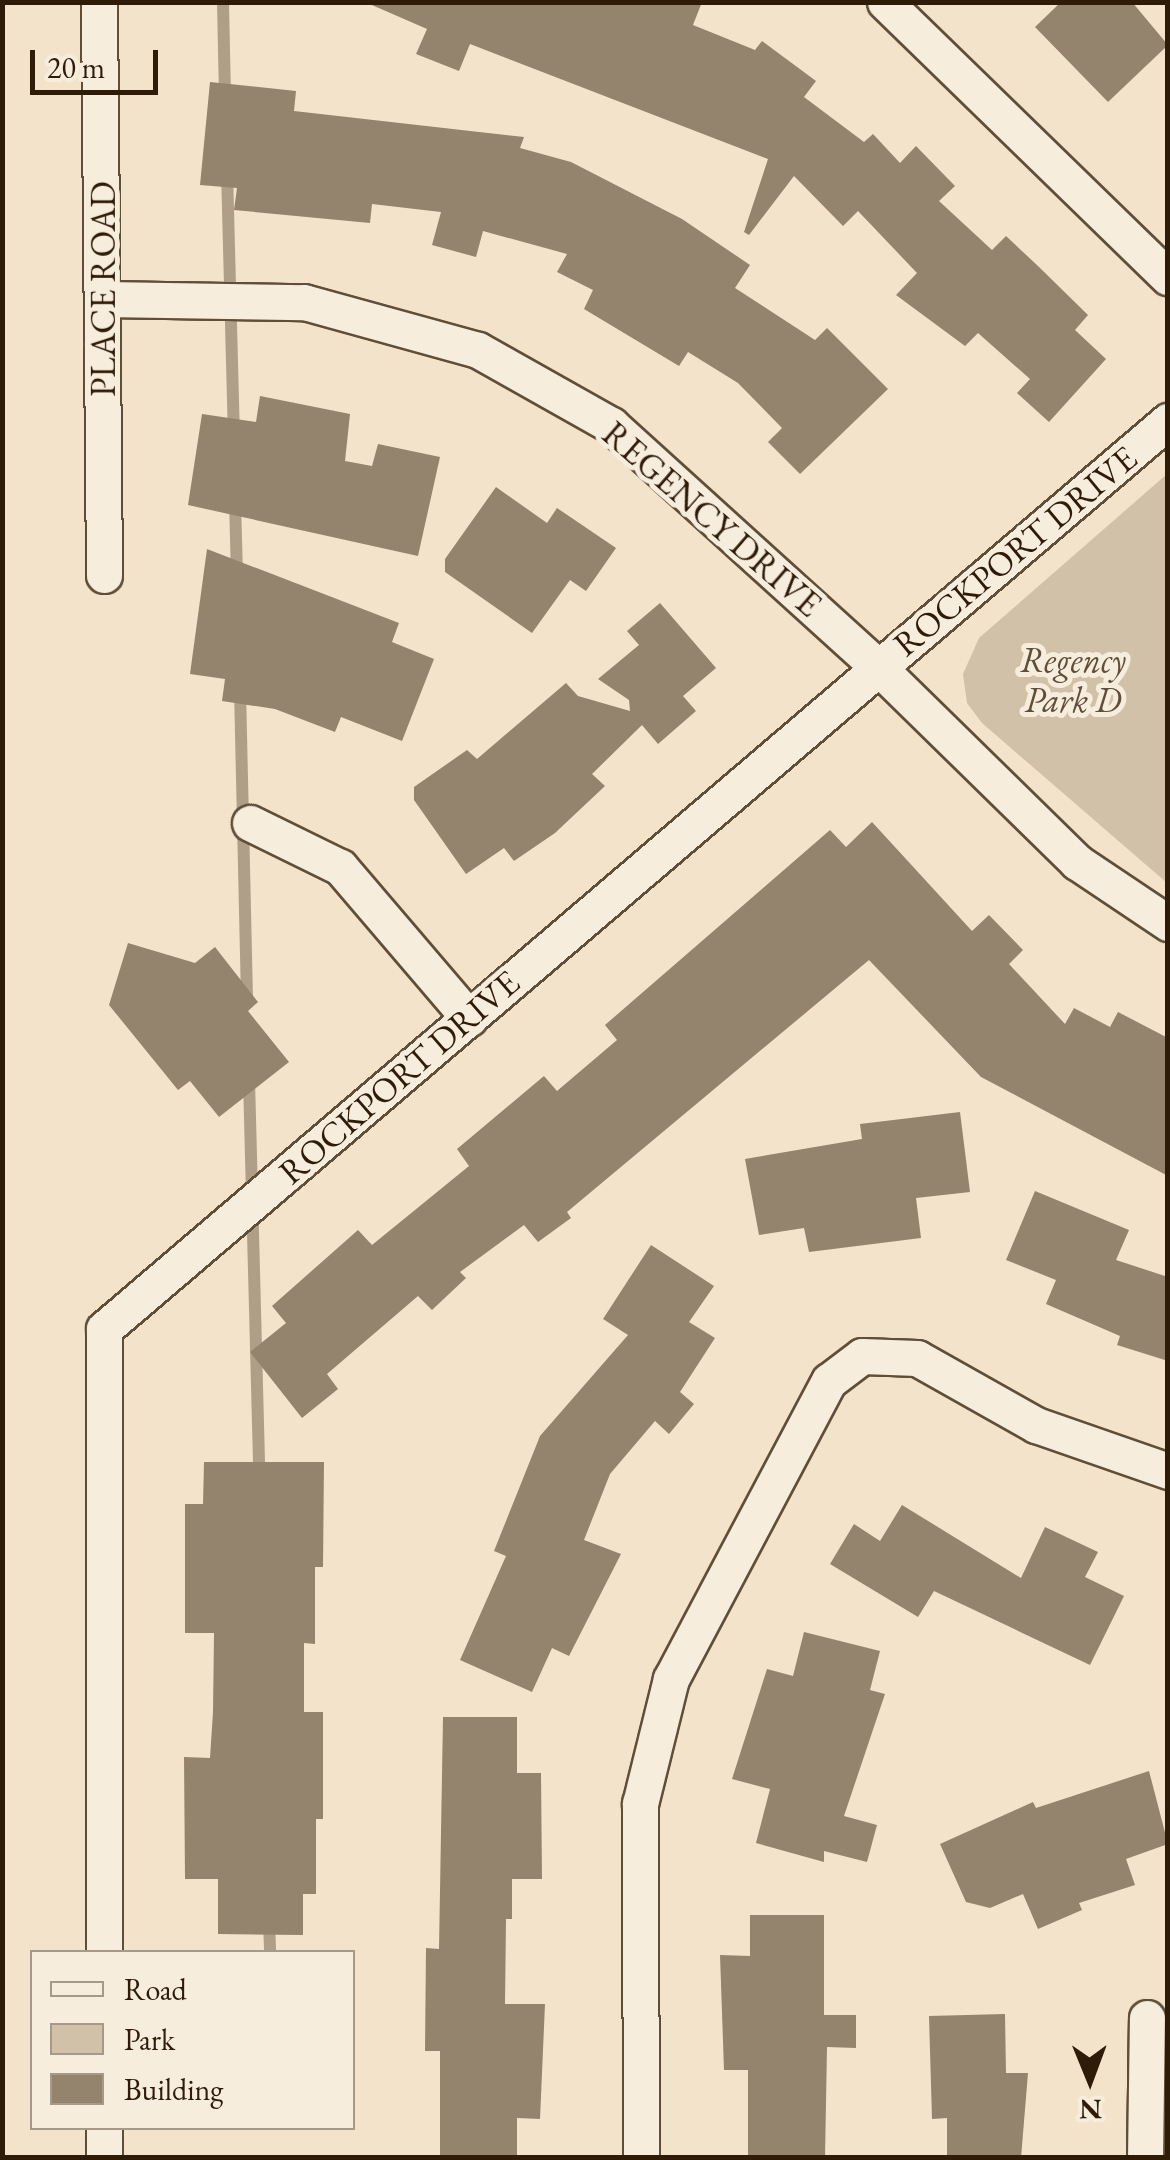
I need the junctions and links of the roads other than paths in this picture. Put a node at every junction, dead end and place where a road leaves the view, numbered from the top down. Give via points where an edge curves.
1 (100, 2) edge
2 (891, 4) edge
3 (1168, 276) edge
4 (104, 299) junction
5 (1168, 421) edge
6 (104, 575) dead end
7 (878, 667) junction
8 (250, 824) dead end
9 (1168, 922) edge
10 (469, 1018) junction
11 (1168, 1471) edge
12 (104, 1950) edge
13 (1147, 2018) dead end
14 (104, 2130) edge
15 (104, 2158) edge
16 (641, 2158) edge
17 (1145, 2158) edge

1 - 4 street, PLACE ROAD
2 - 3 street
4 - 6 street, PLACE ROAD
4 - 7 street, REGENCY DRIVE via 304,302 478,350 611,425
5 - 7 street, ROCKPORT DRIVE
7 - 9 street, REGENCY DRIVE via 1077,862
7 - 10 street, ROCKPORT DRIVE
8 - 10 street via 340,867
10 - 12 street, ROCKPORT DRIVE via 104,1330
11 - 16 street via 1036,1425 917,1358 862,1356 830,1381 672,1679 640,1804
13 - 17 street
14 - 15 street

